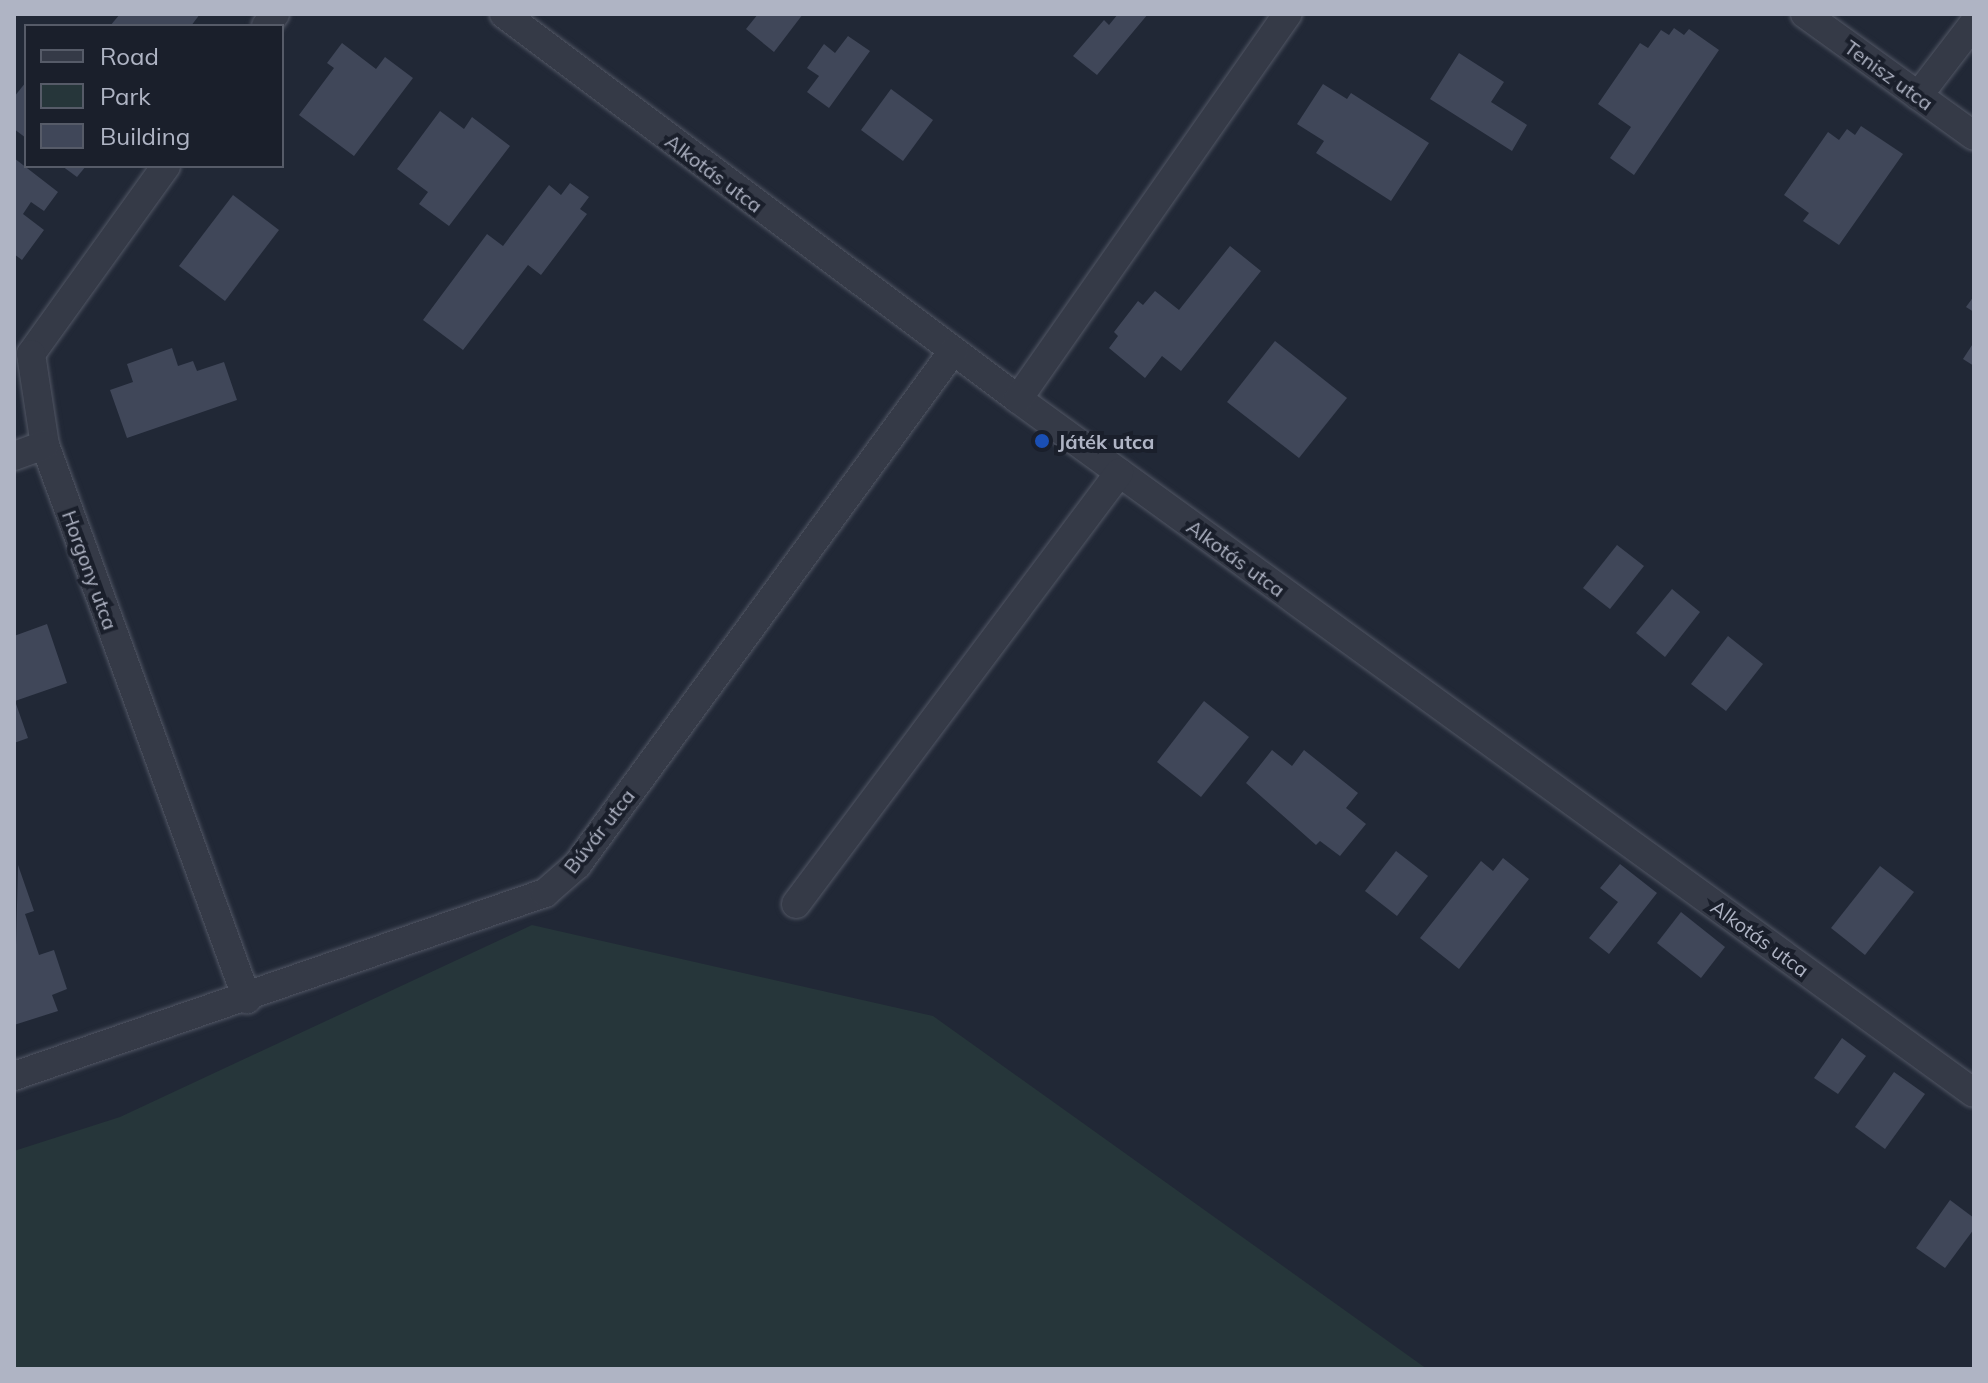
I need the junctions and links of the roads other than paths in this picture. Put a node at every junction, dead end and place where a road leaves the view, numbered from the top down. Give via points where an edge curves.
1 (504, 14) edge
2 (1288, 14) edge
3 (1805, 14) edge
4 (1974, 23) edge
5 (1918, 96) junction
6 (1974, 136) edge
7 (165, 168) edge
8 (953, 351) junction
9 (1018, 399) junction
10 (45, 445) junction
11 (14, 456) edge
12 (1119, 473) junction
13 (796, 904) dead end
14 (247, 999) junction
15 (14, 1076) edge
16 (1974, 1093) edge

1 - 8 street, Alkotás utca
2 - 9 street
3 - 5 street, Tenisz utca
4 - 5 street
5 - 6 street, Tenisz utca
7 - 10 street, Horgony utca via 31,354
8 - 9 street, Alkotás utca
8 - 14 street, Búvár utca via 577,865 545,893
9 - 12 street, Alkotás utca
10 - 11 street
10 - 14 street, Horgony utca
12 - 13 street
12 - 16 street, Alkotás utca
14 - 15 street, Búvár utca

